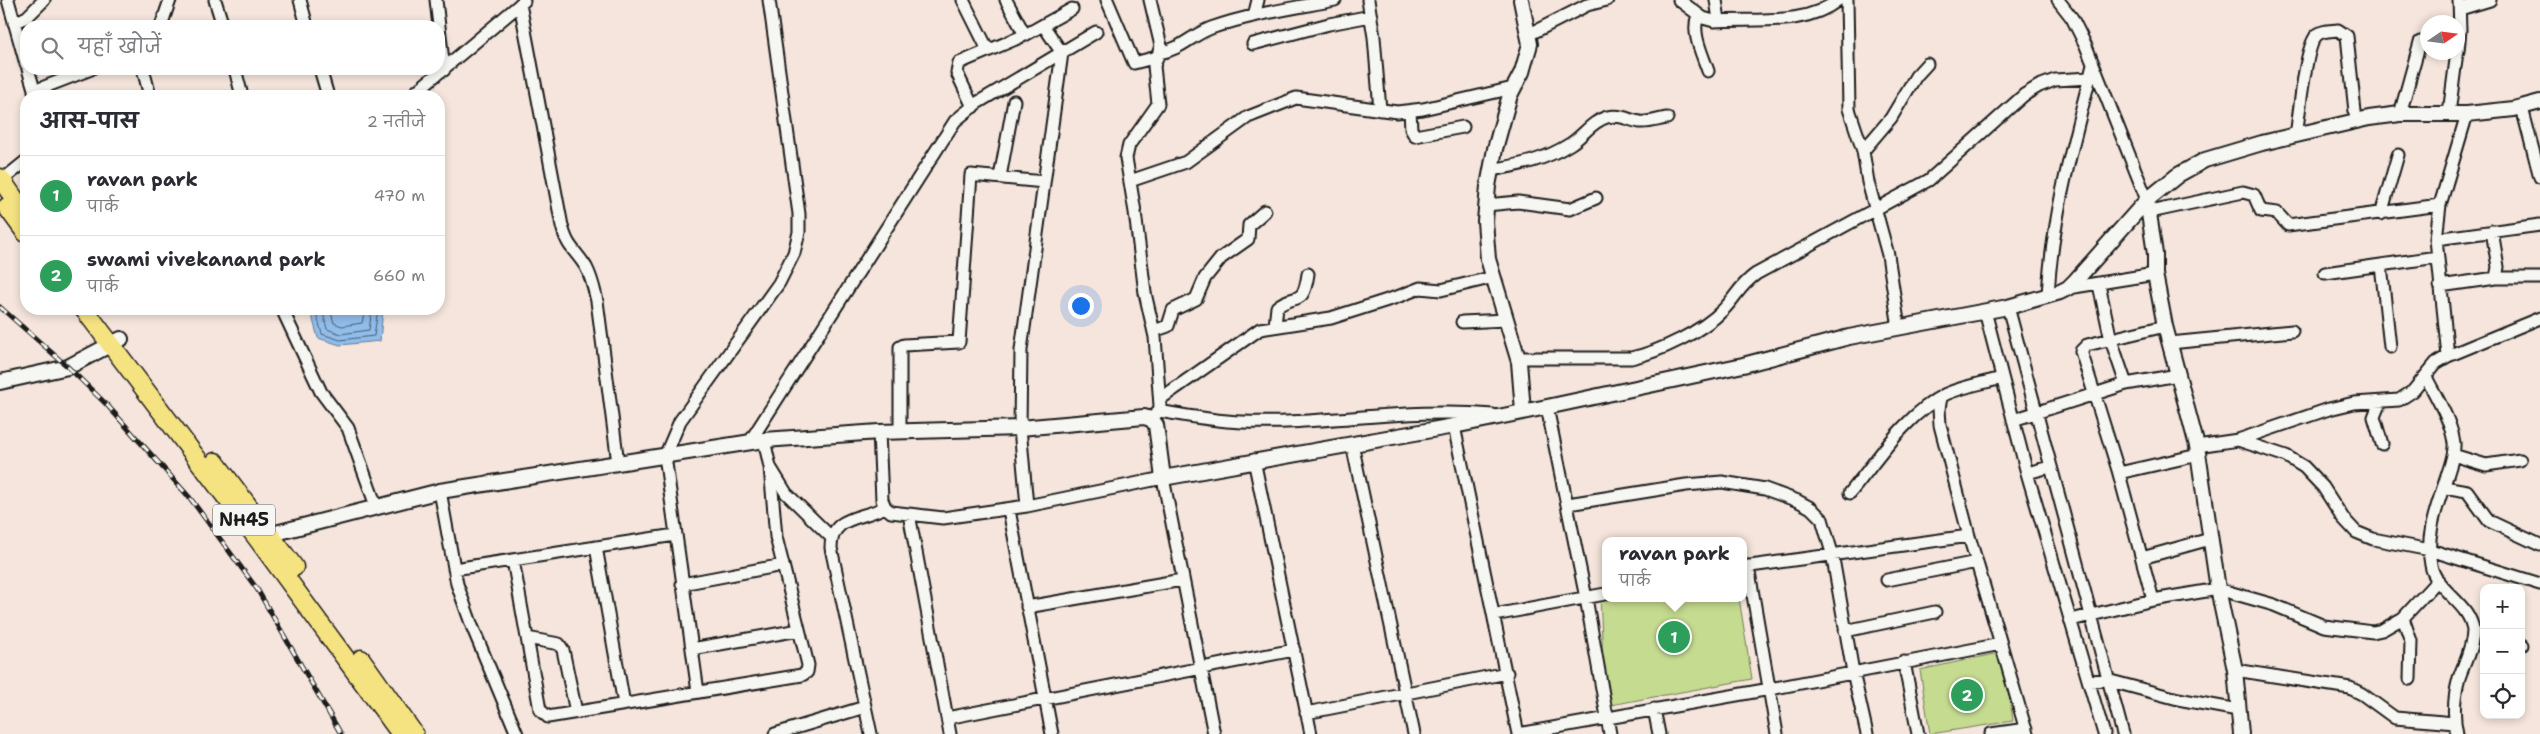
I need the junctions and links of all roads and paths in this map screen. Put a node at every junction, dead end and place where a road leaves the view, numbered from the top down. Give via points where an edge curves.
1 (8, 0) edge
2 (44, 0) edge
3 (170, 0) edge
4 (216, 0) edge
5 (300, 0) edge
6 (436, 0) edge
7 (769, 0) edge
8 (963, 0) edge
9 (1006, 0) edge
10 (1107, 0) edge
11 (1150, 0) edge
12 (1258, 0) edge
13 (1335, 0) edge
14 (1368, 0) edge
15 (1521, 0) edge
16 (1607, 0) edge
17 (1679, 0) edge
18 (1716, 0) edge
19 (1838, 0) edge
20 (1847, 0) edge
21 (2058, 0) edge
22 (2073, 0) edge
23 (2490, 0) edge
24 (523, 2) edge
25 (2460, 4) edge
26 (1072, 10) dead end
27 (1698, 15) junction
28 (1254, 16) junction
29 (1371, 16) junction
30 (2072, 18) junction
31 (20, 20) edge
32 (20, 20) edge
33 (163, 20) edge
34 (221, 20) edge
35 (306, 20) edge
36 (438, 20) edge
37 (1719, 20) junction
38 (14, 23) junction
39 (1042, 25) junction
40 (1096, 32) dead end
41 (1530, 34) junction
42 (1025, 35) junction
43 (2420, 42) dead end
44 (20, 44) edge
45 (1254, 44) dead end
46 (988, 50) junction
47 (1062, 53) junction
48 (1158, 55) junction
49 (2456, 60) edge
50 (1927, 64) dead end
51 (2093, 65) junction
52 (445, 69) edge
53 (1708, 71) dead end
54 (30, 75) edge
55 (78, 75) edge
56 (145, 75) edge
57 (237, 75) edge
58 (322, 75) edge
59 (437, 75) edge
60 (2090, 78) junction
61 (1513, 88) junction
62 (34, 90) edge
63 (44, 90) edge
64 (148, 90) edge
65 (240, 90) edge
66 (326, 90) edge
67 (418, 90) edge
68 (1014, 101) dead end
69 (2540, 102) edge
70 (973, 107) junction
71 (2522, 108) junction
72 (1380, 110) junction
73 (1410, 111) junction
74 (2449, 113) junction
75 (2400, 114) junction
76 (2467, 114) junction
77 (1667, 118) dead end
78 (2356, 121) junction
79 (1463, 127) dead end
80 (2296, 136) junction
81 (1863, 151) junction
82 (2398, 155) dead end
83 (20, 167) edge
84 (1491, 170) junction
85 (1000, 177) junction
86 (2540, 177) edge
87 (1130, 181) junction
88 (1044, 182) junction
89 (0, 185) edge
90 (1596, 198) dead end
91 (1486, 205) junction
92 (2148, 206) junction
93 (2440, 206) junction
94 (20, 208) edge
95 (1877, 209) junction
96 (1265, 210) dead end
97 (2381, 214) junction
98 (20, 222) edge
99 (2540, 225) edge
100 (2492, 231) junction
101 (2436, 239) junction
102 (2437, 258) junction
103 (2381, 265) junction
104 (2326, 273) dead end
105 (1308, 274) dead end
106 (2154, 274) junction
107 (1494, 277) junction
108 (2496, 278) junction
109 (2540, 278) edge
110 (2099, 285) junction
111 (2440, 286) junction
112 (2068, 288) junction
113 (2048, 295) junction
114 (2008, 307) junction
115 (1985, 311) junction
116 (90, 315) edge
117 (101, 315) edge
118 (285, 315) edge
119 (2540, 318) edge
120 (1507, 320) junction
121 (1462, 322) dead end
122 (1275, 326) junction
123 (2165, 326) junction
124 (1899, 328) junction
125 (1154, 331) junction
126 (2292, 331) dead end
127 (2111, 340) junction
128 (116, 342) junction
129 (2170, 343) junction
130 (2390, 347) dead end
131 (2448, 356) junction
132 (1518, 358) junction
133 (2178, 375) junction
134 (2426, 377) junction
135 (2002, 378) junction
136 (0, 382) edge
137 (2126, 384) junction
138 (2095, 395) junction
139 (1941, 397) junction
140 (2380, 402) junction
141 (1547, 407) junction
142 (1157, 410) junction
143 (1523, 411) junction
144 (2035, 413) junction
145 (1500, 416) junction
146 (2013, 420) junction
147 (1454, 426) junction
148 (1020, 428) junction
149 (900, 431) junction
150 (880, 432) junction
151 (764, 440) junction
152 (2238, 440) junction
153 (749, 443) junction
154 (1352, 444) junction
155 (2382, 444) dead end
156 (2197, 450) junction
157 (2453, 454) junction
158 (665, 456) junction
159 (1254, 460) junction
160 (2520, 460) dead end
161 (618, 463) junction
162 (770, 467) junction
163 (2050, 467) junction
164 (2027, 473) junction
165 (2119, 473) junction
166 (1163, 478) junction
167 (2444, 487) junction
168 (440, 491) junction
169 (1850, 494) dead end
170 (1568, 504) junction
171 (376, 506) junction
172 (1027, 506) junction
173 (885, 507) junction
174 (1009, 510) junction
175 (2062, 511) junction
176 (909, 514) junction
177 (2040, 517) junction
178 (675, 535) junction
179 (264, 536) junction
180 (1969, 536) junction
181 (831, 537) junction
182 (2210, 539) junction
183 (2540, 546) edge
184 (596, 547) junction
185 (2430, 550) junction
186 (1832, 554) junction
187 (2074, 556) junction
188 (2142, 558) junction
189 (513, 560) junction
190 (1977, 562) junction
191 (2053, 562) junction
192 (783, 565) junction
193 (1747, 566) edge
194 (454, 569) junction
195 (1747, 576) edge
196 (1182, 580) junction
197 (1887, 580) dead end
198 (2438, 580) junction
199 (682, 584) junction
200 (2540, 584) edge
201 (2218, 589) junction
202 (1602, 595) edge
203 (1586, 598) junction
204 (2153, 600) junction
205 (1027, 607) junction
206 (1935, 612) dead end
207 (1494, 615) junction
208 (2090, 615) junction
209 (2403, 618) junction
210 (2071, 620) junction
211 (799, 630) junction
212 (1845, 630) junction
213 (527, 638) junction
214 (2478, 641) edge
215 (2001, 644) junction
216 (692, 650) junction
217 (1294, 650) junction
218 (1904, 662) junction
219 (1201, 668) junction
220 (2235, 670) junction
221 (1853, 672) junction
222 (1506, 673) junction
223 (2410, 679) dead end
224 (2108, 680) junction
225 (2089, 681) junction
226 (1770, 689) junction
227 (698, 692) junction
228 (1406, 694) junction
229 (1045, 698) junction
230 (624, 704) junction
231 (865, 707) junction
232 (1654, 709) junction
233 (2238, 710) junction
234 (576, 712) junction
235 (1306, 713) junction
236 (947, 718) junction
237 (1607, 718) junction
238 (2456, 728) edge
239 (2026, 731) edge
240 (401, 734) edge
241 (414, 734) edge
242 (517, 734) edge
243 (775, 734) edge
244 (871, 734) edge
245 (950, 734) edge
246 (1052, 734) edge
247 (1214, 734) edge
248 (1311, 734) edge
249 (1414, 734) edge
250 (1518, 734) edge
251 (1610, 734) edge
252 (1659, 734) edge
253 (1776, 734) edge
254 (1867, 734) edge
255 (1918, 734) edge
256 (1991, 734) edge
257 (2104, 734) edge
258 (2123, 734) edge
259 (2241, 734) edge

1 - 38 street
2 - 32 street
3 - 33 street
4 - 34 street
5 - 35 street
6 - 36 street
7 - 158 street via 800,214 799,232 794,253 778,283 680,421
8 - 46 street
9 - 42 street
10 - 48 street via 1134,63
11 - 48 street via 1160,40
12 - 28 street
13 - 28 street
14 - 29 street
15 - 41 street
16 - 41 street via 1588,5
17 - 27 street
18 - 37 street
19 - 37 street via 1823,11 1804,17
20 - 81 street via 1849,109
21 - 30 street
22 - 30 street
23 - 25 street
24 - 52 street
24 - 161 street via 562,226 567,244 592,280 595,294
26 - 39 street
27 - 37 street via 1708,20
27 - 53 street via 1696,34
28 - 48 street via 1210,28 1175,49
29 - 45 street
29 - 72 street
30 - 51 street
31 - 38 street
38 - 44 street
39 - 42 street
39 - 47 street
40 - 47 street
41 - 61 street via 1526,60
42 - 46 street
43 - 75 street
46 - 70 street via 965,59 957,68
47 - 70 street
47 - 88 street
48 - 87 street via 1154,66 1158,104 1127,149
49 - 74 street
50 - 81 street via 1891,118
51 - 60 street
51 - 92 street
54 - 62 street
55 - 63 street
56 - 64 street
57 - 65 street
58 - 66 street
59 - 67 street
60 - 95 street via 2054,80 2024,95 1928,180
60 - 113 street via 2050,257
61 - 73 street
61 - 84 street
68 - 85 street
69 - 71 street
70 - 153 street via 955,120
71 - 76 street
71 - 86 street
72 - 73 street
72 - 87 street via 1310,98 1289,100 1248,117 1186,162
73 - 79 street via 1415,136
74 - 75 street
74 - 76 street
75 - 78 street
76 - 93 street
77 - 84 street via 1643,122 1608,117 1546,157
78 - 80 street
78 - 80 street via 2347,36 2338,30 2321,32 2315,37 2309,57
80 - 92 street via 2205,160 2178,175
81 - 95 street
82 - 97 street
83 - 89 street
84 - 91 street
85 - 88 street
85 - 149 street via 975,175 969,179 959,342 904,345 898,351
87 - 125 street via 1143,285
88 - 148 street via 1021,350
89 - 94 highway
89 - 98 highway
90 - 91 street via 1570,209 1518,202
91 - 107 street via 1486,246
92 - 97 street via 2243,192 2254,194 2261,211 2277,213 2288,225
92 - 106 street via 2155,254
92 - 112 street
93 - 97 street
93 - 101 street
95 - 124 street via 1890,264
95 - 132 street via 1756,274 1736,291 1716,317 1646,355 1617,360
96 - 125 street via 1249,225 1248,239 1224,254 1205,278 1196,300 1173,310 1168,326
99 - 100 street
100 - 101 street
100 - 108 street via 2498,267
101 - 102 street
102 - 103 street
102 - 111 street
103 - 104 street
103 - 130 street
105 - 122 street via 1303,293 1294,301 1277,307
106 - 110 street
106 - 123 street
107 - 120 street
107 - 122 street via 1441,290 1420,288 1331,318
108 - 109 street
108 - 111 street
110 - 112 street
110 - 127 street
111 - 131 street
112 - 113 street
113 - 114 street
114 - 115 street
114 - 144 street
115 - 124 street
115 - 135 street
116 - 128 highway, NH45
117 - 128 highway, NH45
118 - 171 street via 321,392 348,428
119 - 131 street
120 - 121 street
120 - 132 street
122 - 142 street via 1251,334
123 - 127 street
123 - 129 street
124 - 141 street
125 - 142 street
126 - 129 street
127 - 137 street
127 - 138 street via 2087,345 2081,351
128 - 136 street via 68,366
128 - 179 highway, NH45
129 - 133 street
131 - 134 street via 2436,363
132 - 143 street
133 - 137 street
133 - 156 street
134 - 140 street via 2407,397
134 - 157 street via 2450,426
135 - 139 street via 1958,389
135 - 146 street
137 - 138 street
138 - 144 street
138 - 165 street
139 - 169 street via 1904,426
139 - 180 street via 1940,425
140 - 152 street via 2354,403 2329,409
140 - 155 street via 2374,417
141 - 143 street
141 - 170 street
142 - 145 street via 1209,420 1244,422 1450,413
142 - 148 street
142 - 166 street
143 - 145 street
144 - 146 street
144 - 163 street
145 - 147 street
146 - 164 street
147 - 154 street
147 - 207 street
148 - 149 street
148 - 172 street
149 - 150 street
150 - 151 street
150 - 173 street via 882,500
151 - 153 street
151 - 162 street
152 - 156 street
152 - 185 street via 2286,456 2304,467 2356,532 2373,539
153 - 158 street
154 - 159 street
154 - 228 street
156 - 165 street
156 - 182 street
157 - 160 street via 2486,465
157 - 167 street
158 - 161 street
158 - 178 street
159 - 166 street
159 - 217 street
161 - 168 street
162 - 181 street via 786,493
162 - 192 street via 776,538
163 - 164 street
163 - 175 street
164 - 177 street
165 - 188 street
166 - 172 street
166 - 196 street
167 - 183 street via 2467,491 2488,521
167 - 185 street via 2433,522
168 - 171 street
168 - 194 street
170 - 186 street via 1706,482 1741,484 1812,508 1822,519
170 - 203 street
171 - 179 street
172 - 174 street
173 - 176 street via 891,512
173 - 181 street via 843,523 835,528
174 - 176 street via 943,518
174 - 205 street
175 - 177 street
175 - 187 street
176 - 236 street
177 - 191 street
178 - 184 street
178 - 199 street
179 - 240 highway, NH45
179 - 241 highway, NH45 via 394,703
180 - 186 street
180 - 190 street
181 - 231 street
182 - 188 street
182 - 201 street
184 - 189 street
184 - 230 street
185 - 198 street via 2431,566
185 - 200 street
186 - 193 street
186 - 212 street
187 - 191 street
187 - 208 street
188 - 204 street
189 - 194 street
189 - 213 street
190 - 197 street
190 - 215 street
191 - 210 street
192 - 199 street
192 - 211 street
194 - 242 street via 472,626
195 - 226 street
196 - 205 street
196 - 219 street
198 - 209 street
198 - 214 street via 2468,616
199 - 216 street
201 - 204 street
201 - 209 street via 2274,605 2324,626 2363,633 2382,630
201 - 220 street
202 - 203 street
203 - 207 street
203 - 237 street
204 - 208 street
205 - 229 street
206 - 212 street
207 - 222 street
208 - 210 street
208 - 224 street
209 - 223 street via 2412,641
210 - 225 street
211 - 216 street
211 - 227 street via 807,672
212 - 221 street
213 - 234 street via 559,644
213 - 234 street via 543,715
214 - 238 street via 2458,685
215 - 218 street
215 - 239 street
216 - 227 street
217 - 219 street
217 - 235 street
218 - 221 street
218 - 255 street
219 - 229 street
219 - 247 street
220 - 233 street
220 - 238 street via 2350,688 2394,718
221 - 226 street
221 - 254 street
222 - 228 street
222 - 250 street
224 - 225 street
224 - 233 street via 2178,699
224 - 258 street
225 - 257 street
226 - 232 street
226 - 253 street
227 - 230 street
228 - 235 street
228 - 249 street
229 - 236 street
229 - 246 street
230 - 234 street
231 - 243 street
231 - 244 street
232 - 237 street
232 - 252 street
233 - 259 street
235 - 248 street
236 - 245 street
237 - 250 street
237 - 251 street
239 - 256 street

